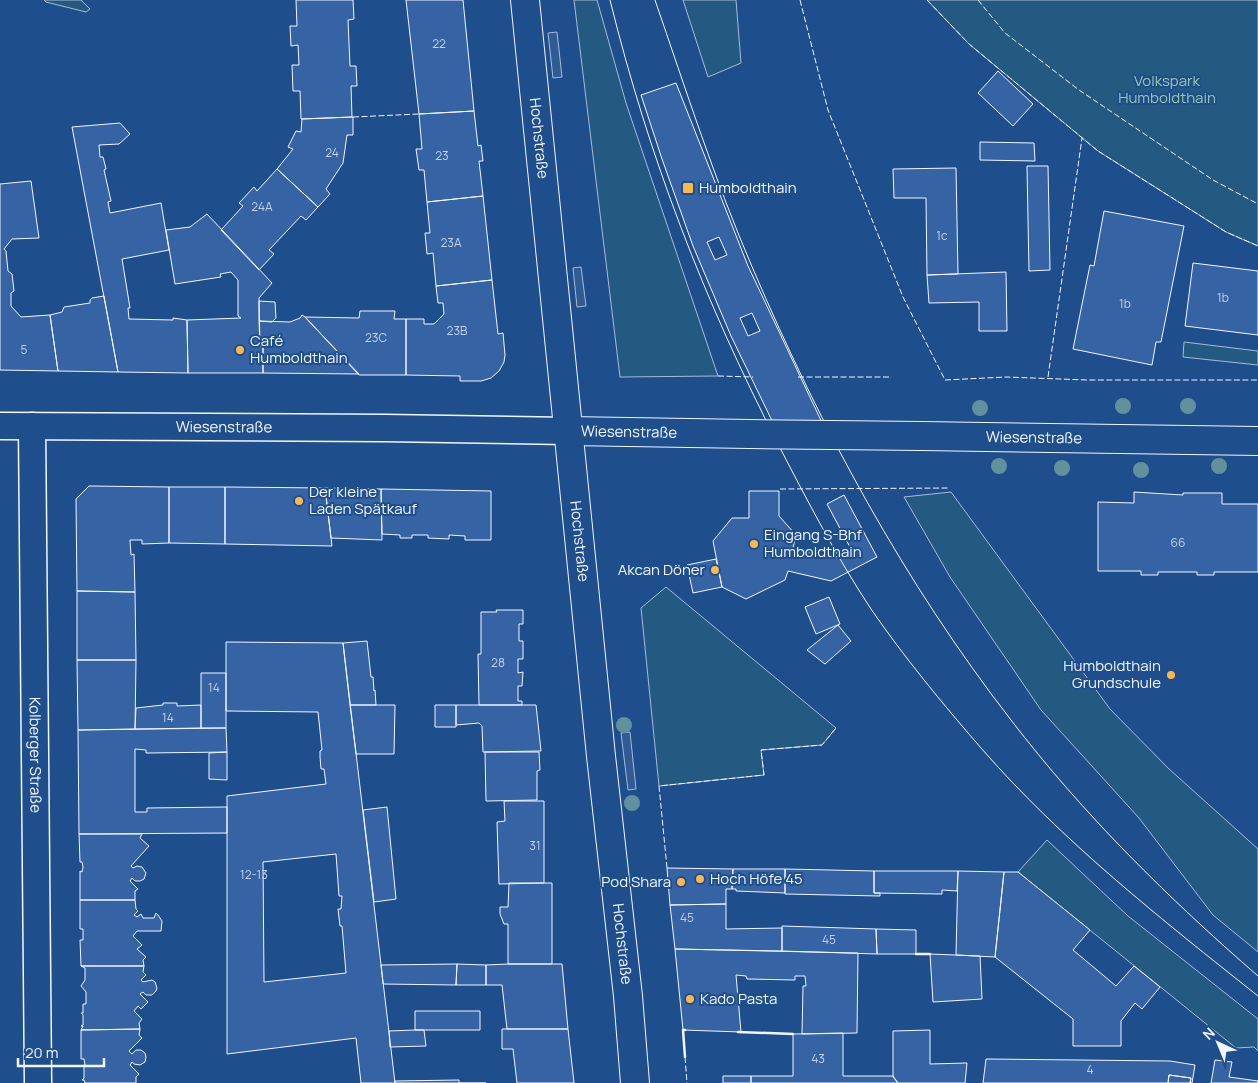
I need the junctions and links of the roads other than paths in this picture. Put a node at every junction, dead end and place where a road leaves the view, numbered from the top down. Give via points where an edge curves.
1 (525, 0) edge
2 (0, 426) edge
3 (32, 426) junction
4 (568, 431) junction
5 (1258, 441) edge
6 (38, 1083) edge
7 (635, 1083) edge

1 - 4 street, Hochstraße
2 - 3 street, Wiesenstraße
3 - 4 street, Wiesenstraße
3 - 6 street, Kolberger Straße
4 - 5 street, Wiesenstraße, bridge
4 - 7 street, Hochstraße

